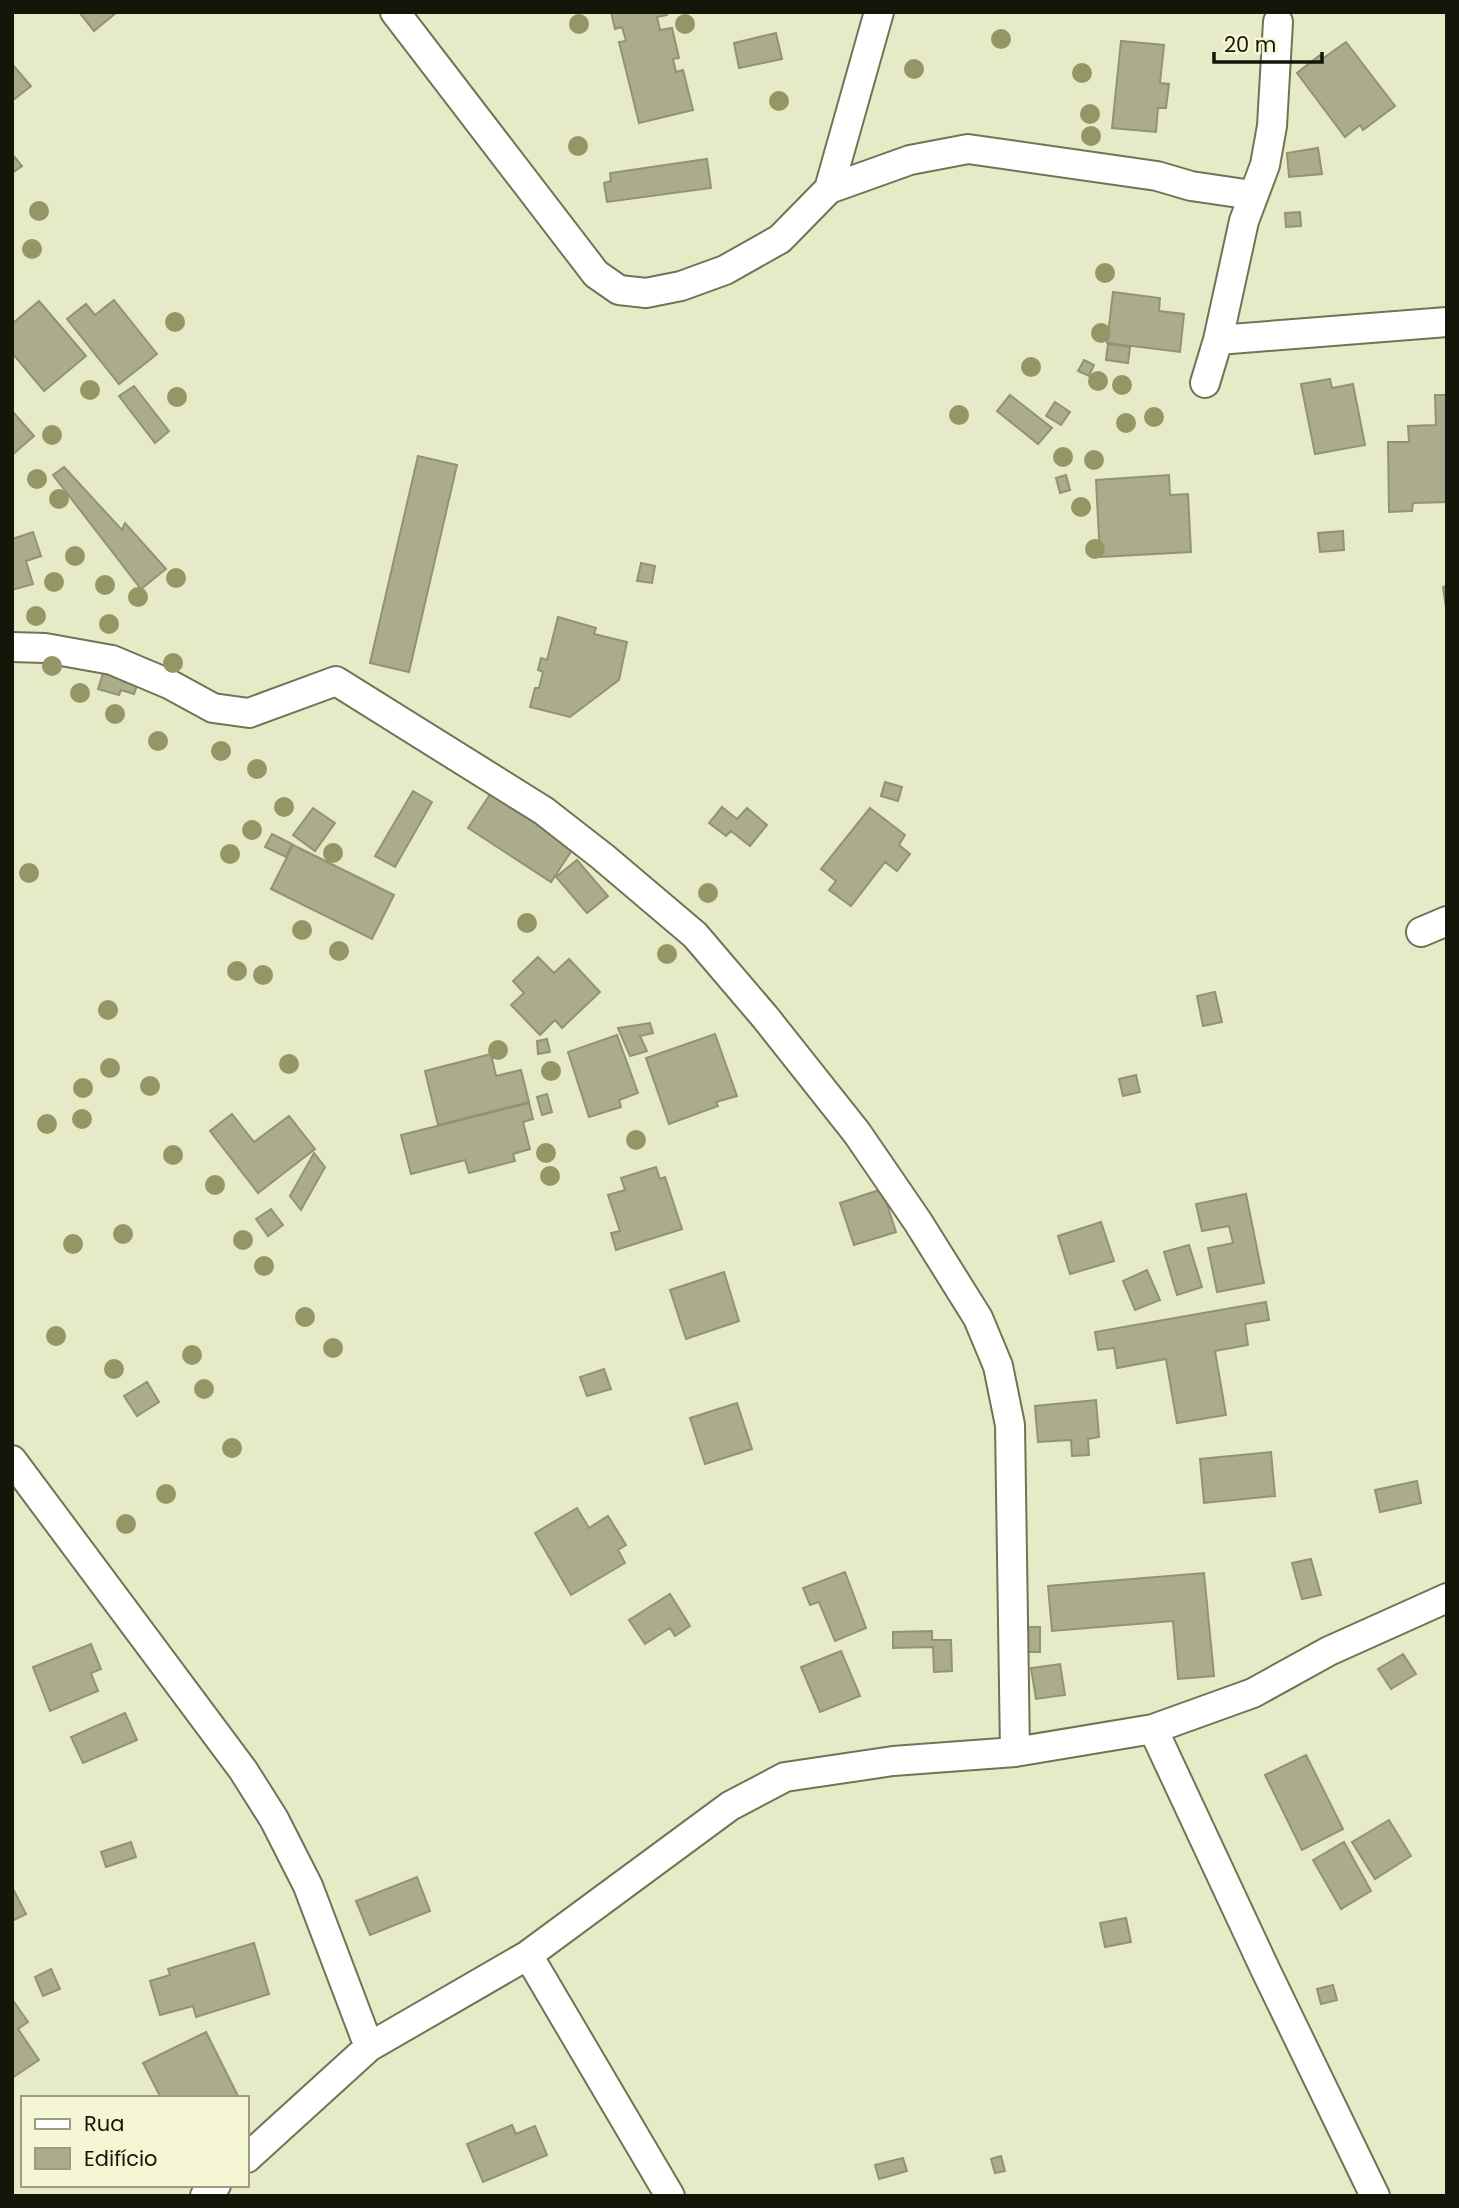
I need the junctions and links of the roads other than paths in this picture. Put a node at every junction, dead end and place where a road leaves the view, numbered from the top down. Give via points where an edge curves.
1 (395, 12) edge
2 (879, 12) edge
3 (1278, 22) dead end
4 (829, 189) junction
5 (1252, 195) junction
6 (1447, 321) edge
7 (1218, 340) junction
8 (1205, 383) dead end
9 (12, 647) edge
10 (1447, 921) edge
11 (1421, 932) dead end
12 (12, 1460) edge
13 (1447, 1598) edge
14 (1153, 1729) junction
15 (1015, 1752) junction
16 (528, 1955) junction
17 (369, 2047) junction
18 (248, 2157) edge
19 (670, 2196) edge
20 (1375, 2196) edge

1 - 4 street via 596,274 619,290 646,293 725,270 780,239
2 - 4 street
3 - 5 street via 1272,126 1265,165
4 - 5 street via 909,160 968,149 1157,176
5 - 7 street
6 - 7 street
7 - 8 street
9 - 15 street via 112,660 213,708 249,713 336,681 544,811 695,935 857,1133 978,1318 998,1366 1010,1425
10 - 11 street
12 - 17 street via 243,1770 274,1819 308,1886
13 - 14 street via 1329,1651 1253,1693
14 - 15 street
14 - 20 street
15 - 16 street via 893,1761 785,1777 730,1806
16 - 17 street
16 - 19 street
17 - 18 street

